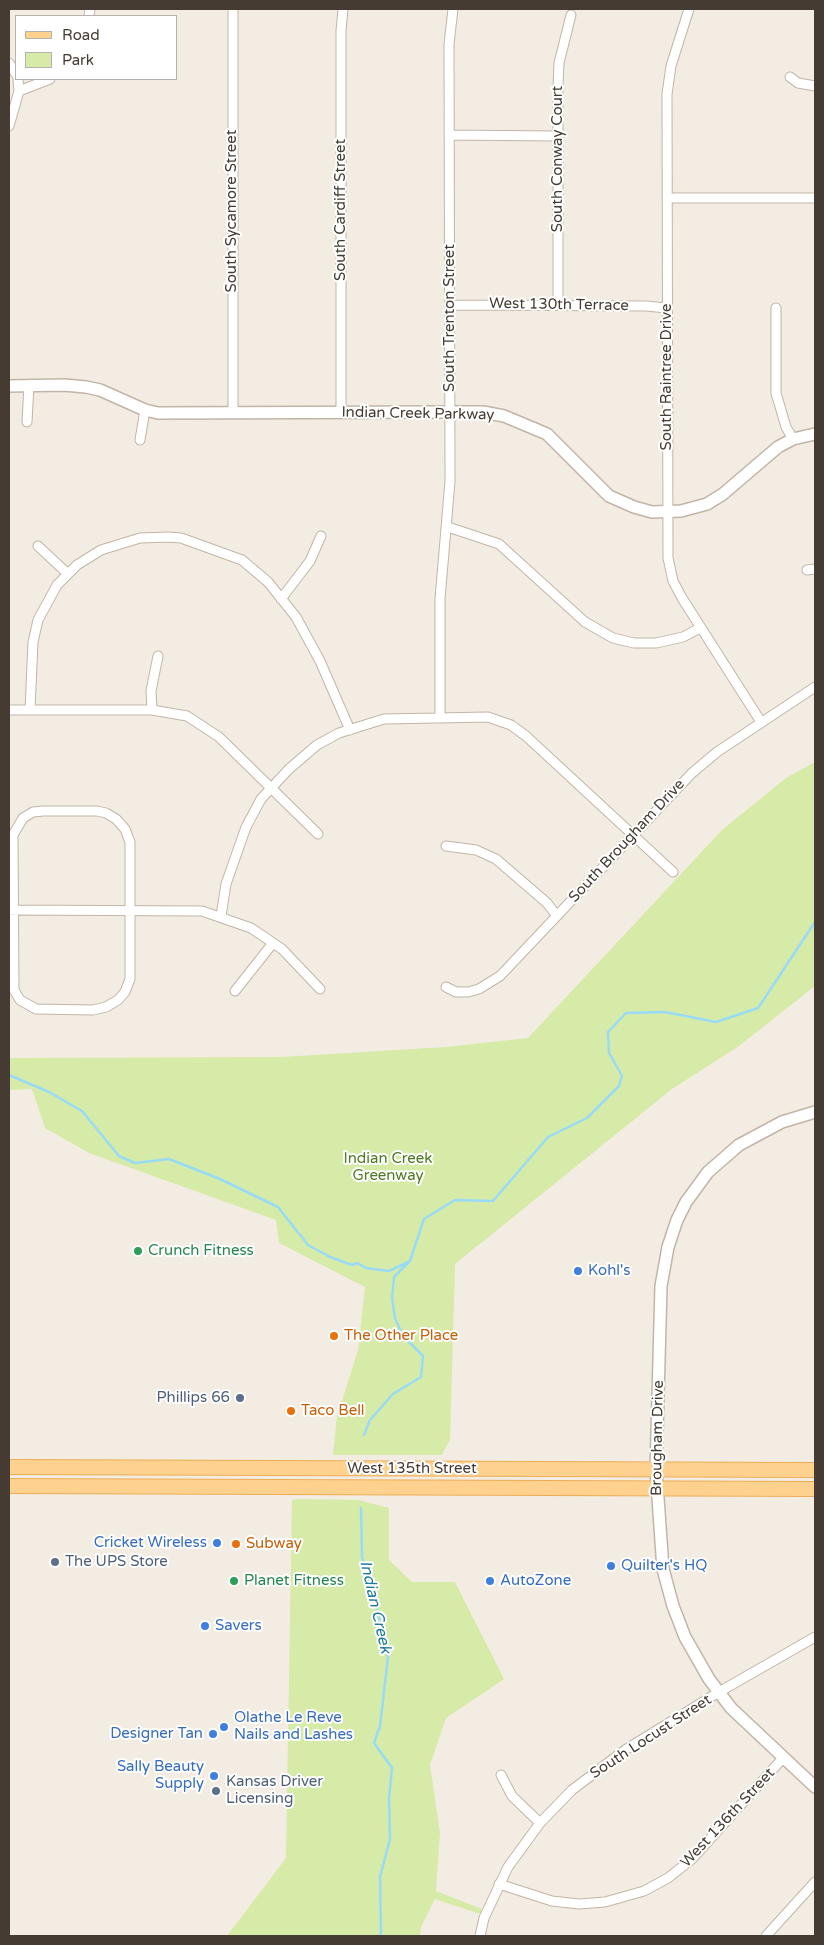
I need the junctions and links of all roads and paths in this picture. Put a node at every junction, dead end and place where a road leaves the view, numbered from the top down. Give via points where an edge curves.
1 (233, 9) edge
2 (343, 9) edge
3 (453, 9) edge
4 (689, 9) edge
5 (572, 14) dead end
6 (790, 77) dead end
7 (18, 80) edge
8 (47, 80) edge
9 (815, 86) edge
10 (19, 91) junction
11 (9, 126) edge
12 (449, 135) junction
13 (557, 136) junction
14 (667, 198) junction
15 (815, 198) edge
16 (450, 304) junction
17 (558, 304) junction
18 (667, 308) junction
19 (776, 308) dead end
20 (29, 385) junction
21 (9, 386) edge
22 (145, 410) junction
23 (341, 412) junction
24 (450, 412) junction
25 (233, 413) junction
26 (28, 422) dead end
27 (815, 434) edge
28 (793, 439) junction
29 (140, 440) dead end
30 (668, 512) junction
31 (448, 527) junction
32 (321, 536) dead end
33 (38, 546) dead end
34 (68, 574) junction
35 (281, 599) junction
36 (700, 628) junction
37 (158, 656) dead end
38 (815, 687) edge
39 (9, 710) edge
40 (30, 710) junction
41 (152, 710) junction
42 (440, 717) junction
43 (761, 722) junction
44 (350, 730) junction
45 (271, 788) junction
46 (318, 834) dead end
47 (632, 834) junction
48 (446, 846) dead end
49 (672, 872) dead end
50 (11, 910) edge
51 (130, 910) junction
52 (221, 916) junction
53 (557, 916) junction
54 (273, 943) junction
55 (446, 986) dead end
56 (320, 989) dead end
57 (235, 991) dead end
58 (815, 1112) edge
59 (9, 1467) edge
60 (656, 1470) junction
61 (815, 1470) edge
62 (9, 1486) edge
63 (657, 1488) junction
64 (815, 1489) edge
65 (815, 1637) edge
66 (719, 1692) junction
67 (783, 1758) junction
68 (501, 1776) dead end
69 (815, 1786) edge
70 (540, 1823) junction
71 (815, 1882) edge
72 (499, 1884) junction
73 (480, 1936) edge
74 (766, 1936) edge

1 - 25 street, South Sycamore Street
2 - 23 street, South Cardiff Street
3 - 12 street, South Trenton Street via 449,44
4 - 14 street, South Raintree Drive via 671,66 667,94
5 - 13 street, South Conway Court via 559,63
6 - 9 street via 798,83
7 - 10 street
8 - 10 street
10 - 11 street
12 - 13 street
12 - 16 street, South Trenton Street
13 - 17 street, South Conway Court
14 - 15 street
14 - 18 street, South Raintree Drive
16 - 17 street, West 130th Terrace
16 - 24 street, South Trenton Street
17 - 18 street, West 130th Terrace
18 - 30 street, South Raintree Drive
19 - 28 street via 776,393
20 - 21 street, Indian Creek Parkway
20 - 22 street, Indian Creek Parkway via 100,390
20 - 26 street
22 - 25 street, Indian Creek Parkway via 158,413
22 - 29 street
23 - 24 street, Indian Creek Parkway
23 - 25 street, Indian Creek Parkway
24 - 30 street, Indian Creek Parkway via 483,412 532,426 547,434 609,496 652,512
24 - 31 street, South Trenton Street
27 - 28 street, Indian Creek Parkway
28 - 30 street, Indian Creek Parkway via 766,456 715,499 692,510
30 - 36 street, South Raintree Drive via 668,558 673,581
31 - 36 street via 499,544 585,622 613,638 634,643 656,643 683,637
31 - 42 street, South Trenton Street via 440,599
32 - 35 street via 310,561
33 - 34 street
34 - 35 street via 89,557 114,545 140,538 181,538 242,560 268,582
34 - 40 street via 51,594 35,630 31,652
35 - 44 street via 296,617 320,662
36 - 43 street, South Raintree Drive
37 - 41 street
38 - 43 street, South Brougham Drive
39 - 40 street
40 - 41 street
41 - 45 street via 173,712 194,720 219,737
42 - 44 street via 384,719
42 - 47 street via 488,717 519,730
43 - 47 street, South Brougham Drive via 692,773
44 - 45 street via 317,745
45 - 46 street
45 - 52 street via 246,827 226,884
47 - 49 street
47 - 53 street, South Brougham Drive
48 - 53 street via 476,850 496,859 547,903
50 - 51 street
50 - 51 street via 13,835 23,818 33,812 52,811 106,813 125,829 130,842
50 - 51 street via 14,990 20,1000 36,1009 93,1010 118,1000 130,979
51 - 52 street via 180,909
52 - 54 street via 251,928
53 - 55 street, South Brougham Drive via 492,982 468,992 456,992
54 - 56 street
54 - 57 street
58 - 60 street, Brougham Drive via 782,1122 739,1145 697,1186 677,1220 661,1286
59 - 60 main road, West 135th Street
60 - 61 main road, West 135th Street
60 - 63 street, Brougham Drive
62 - 63 main road, West 135th Street
63 - 64 main road, West 135th Street
63 - 66 street, Brougham Drive via 663,1569 673,1606 696,1659
65 - 66 street, South Locust Street
66 - 67 street, Brougham Drive
66 - 70 street, South Locust Street via 601,1766
67 - 69 street, Brougham Drive
67 - 72 street, West 136th Street via 692,1859 644,1891 604,1902 578,1904 552,1901
68 - 70 street via 512,1796
70 - 72 street, South Locust Street
71 - 74 street
72 - 73 street, South Locust Street

